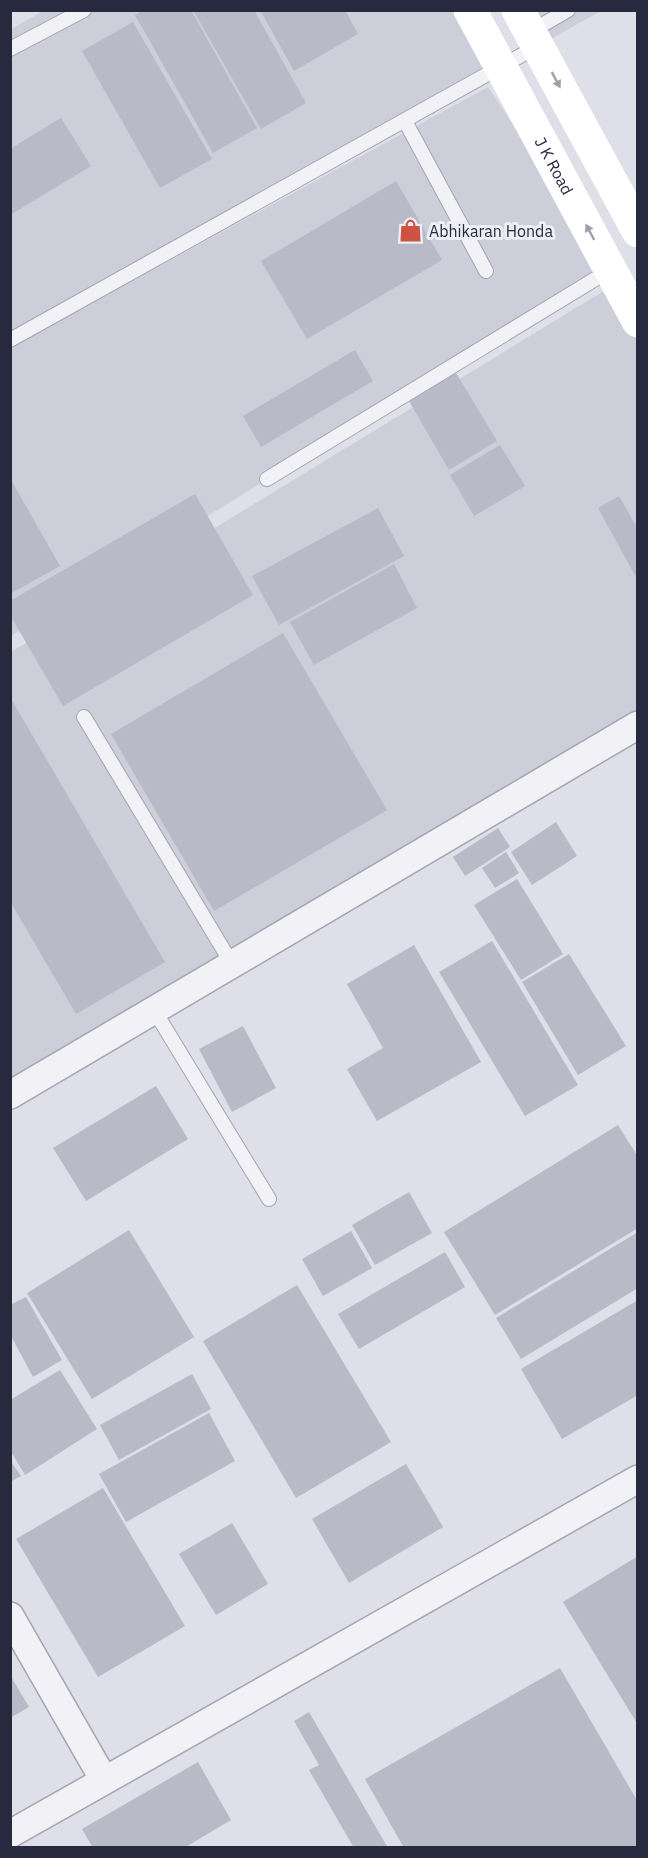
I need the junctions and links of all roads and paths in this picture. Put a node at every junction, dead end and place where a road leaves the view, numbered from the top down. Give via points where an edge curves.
1 (84, 10) edge
2 (470, 10) edge
3 (568, 10) edge
4 (529, 30) edge
5 (10, 50) edge
6 (500, 67) junction
7 (405, 120) junction
8 (638, 231) edge
9 (610, 270) junction
10 (486, 271) dead end
11 (638, 321) edge
12 (10, 340) edge
13 (267, 479) dead end
14 (84, 717) dead end
15 (638, 726) edge
16 (232, 964) junction
17 (154, 1010) junction
18 (10, 1095) edge
19 (269, 1199) dead end
20 (638, 1479) edge
21 (10, 1616) edge
22 (104, 1780) junction
23 (10, 1834) edge

1 - 5 lane
2 - 6 main road, J K Road
3 - 4 lane
4 - 6 lane
4 -> 8 main road
6 - 7 lane
9 -> 6 main road, J K Road
7 - 10 lane
7 - 12 lane
9 - 11 main road, J K Road
9 - 13 lane
14 - 16 lane
15 - 16 street
16 - 17 street
17 - 18 street
17 - 19 lane
20 - 22 street
21 - 22 street
22 - 23 street

